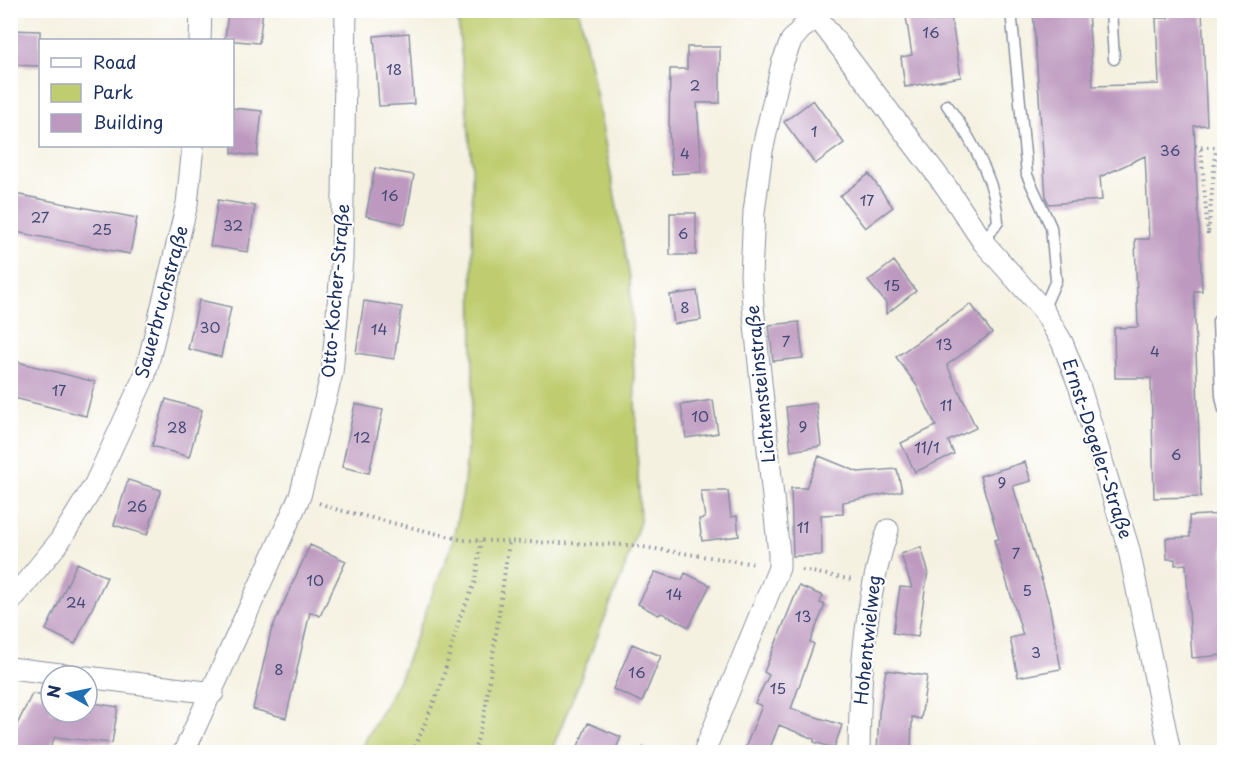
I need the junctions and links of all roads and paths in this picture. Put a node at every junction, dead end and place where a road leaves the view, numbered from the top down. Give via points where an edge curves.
1 (201, 10) edge
2 (346, 10) edge
3 (1011, 10) edge
4 (1111, 10) edge
5 (814, 14) edge
6 (200, 39) edge
7 (1114, 59) dead end
8 (947, 105) dead end
9 (193, 147) edge
10 (1216, 148) junction
11 (1224, 148) edge
12 (983, 242) junction
13 (1043, 310) junction
14 (1218, 321) dead end
15 (1224, 410) edge
16 (335, 509) dead end
17 (888, 530) dead end
18 (481, 541) junction
19 (509, 542) junction
20 (762, 565) dead end
21 (792, 569) dead end
22 (873, 583) junction
23 (10, 602) edge
24 (10, 668) edge
25 (39, 672) edge
26 (99, 679) edge
27 (213, 693) junction
28 (184, 753) edge
29 (413, 753) edge
30 (474, 753) edge
31 (633, 753) edge
32 (650, 753) edge
33 (704, 753) edge
34 (859, 753) edge
35 (1170, 753) edge

1 - 6 street
2 - 27 street, Otto-Kocher-Straße via 342,259 332,373 300,496
3 - 13 lane via 1027,175 1051,226 1056,280
4 - 7 lane
5 - 12 street, Ernst-Degeler-Straße via 947,188
5 - 33 street, Lichtensteinstraße via 791,41 782,64 762,151 753,234 753,306 779,568
8 - 12 lane via 984,169 997,205 998,222
9 - 23 street, Sauerbruchstraße via 187,204 144,375 95,484 59,542
10 - 10 path via 1212,191 1208,235 1201,150 1195,146
10 - 11 path
12 - 13 street, Ernst-Degeler-Straße
13 - 35 street, Ernst-Degeler-Straße via 1062,342 1080,388 1129,550
14 - 15 lane
16 - 18 path
17 - 22 street, Hohentwielweg
18 - 19 path
18 - 29 path via 475,583 460,617 441,685
19 - 20 path via 629,545
19 - 30 path via 485,711
21 - 22 path
22 - 34 street, Hohentwielweg via 860,701
24 - 25 street
26 - 27 street
27 - 28 street, Otto-Kocher-Straße
31 - 32 path via 645,747

